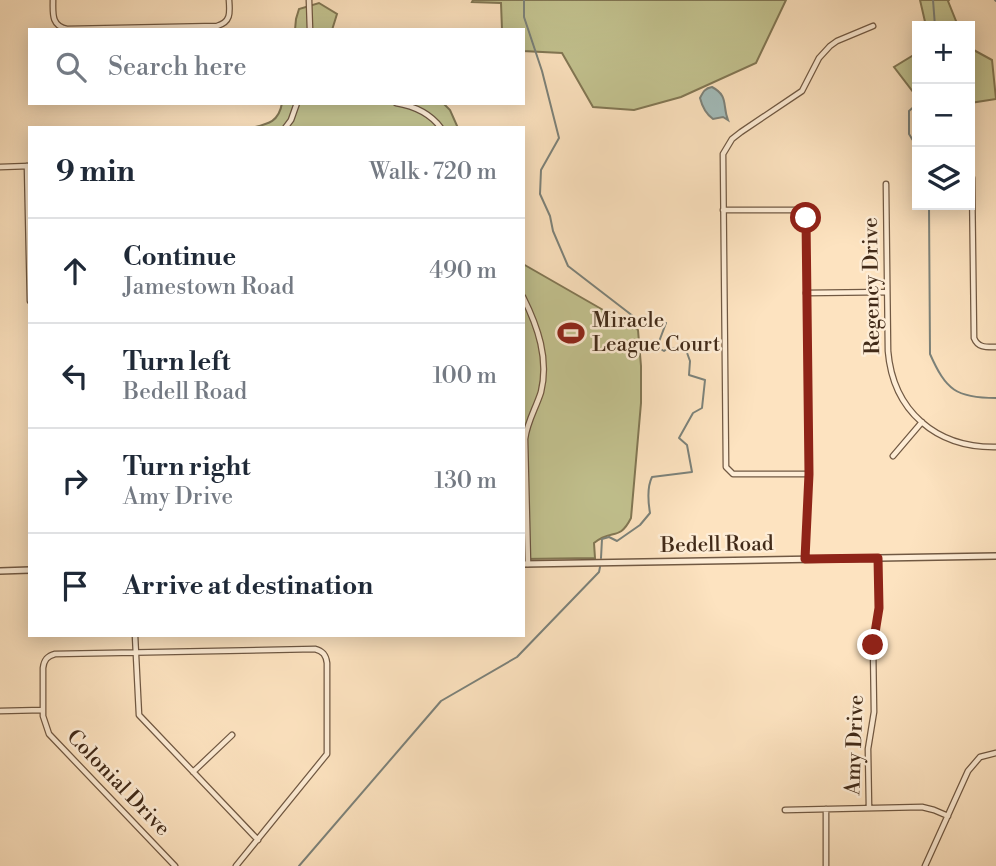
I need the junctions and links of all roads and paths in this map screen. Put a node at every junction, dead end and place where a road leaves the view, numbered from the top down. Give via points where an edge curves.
1 (53, 0) edge
2 (229, 0) edge
3 (309, 0) edge
4 (873, 26) dead end
5 (64, 28) edge
6 (117, 28) edge
7 (310, 28) edge
8 (296, 105) edge
9 (403, 105) edge
10 (286, 126) edge
11 (440, 126) edge
12 (28, 166) edge
13 (0, 167) edge
14 (886, 184) dead end
15 (723, 209) junction
16 (972, 210) edge
17 (887, 292) junction
18 (806, 293) junction
19 (525, 303) edge
20 (996, 347) edge
21 (922, 422) junction
22 (525, 439) edge
23 (525, 439) edge
24 (996, 447) edge
25 (893, 456) dead end
26 (809, 474) junction
27 (996, 556) edge
28 (878, 558) junction
29 (805, 559) junction
30 (526, 564) edge
31 (28, 570) edge
32 (0, 571) edge
33 (135, 637) edge
34 (136, 652) junction
35 (44, 710) junction
36 (0, 711) edge
37 (232, 735) dead end
38 (996, 753) edge
39 (193, 772) junction
40 (869, 808) junction
41 (826, 809) junction
42 (785, 810) dead end
43 (947, 816) junction
44 (258, 840) junction
45 (175, 866) edge
46 (236, 866) edge
47 (827, 866) edge
48 (925, 866) edge

1 - 5 street via 54,22
2 - 6 street via 228,20 217,26
3 - 7 street
4 - 15 street via 830,46 802,91 732,139 723,161
8 - 10 street
9 - 11 street via 425,113
12 - 13 street
14 - 17 street, Regency Drive
15 - 18 street via 798,210 806,218
15 - 26 street via 726,467 733,474
16 - 20 street via 974,338 982,346
17 - 18 street
17 - 21 street, Regency Drive via 891,371 902,399
18 - 26 street
19 - 23 street via 544,358 541,393
21 - 24 street, Regency Drive via 953,441
21 - 25 street
22 - 30 street
26 - 29 street
27 - 28 street, Bedell Road
28 - 29 street, Bedell Road
28 - 40 street, Amy Drive
29 - 30 street, Bedell Road
31 - 32 street
33 - 34 street
34 - 35 street, Colonial Drive via 48,657 43,668
34 - 39 street via 139,715
34 - 44 street, Colonial Drive via 316,649 325,655 327,754
35 - 36 street
35 - 45 street, Colonial Drive via 49,734
37 - 39 street
38 - 43 street via 980,757 971,766
39 - 44 street
40 - 41 street
40 - 43 street via 922,807
41 - 42 street
41 - 47 street
43 - 48 street
44 - 46 street, Colonial Drive

